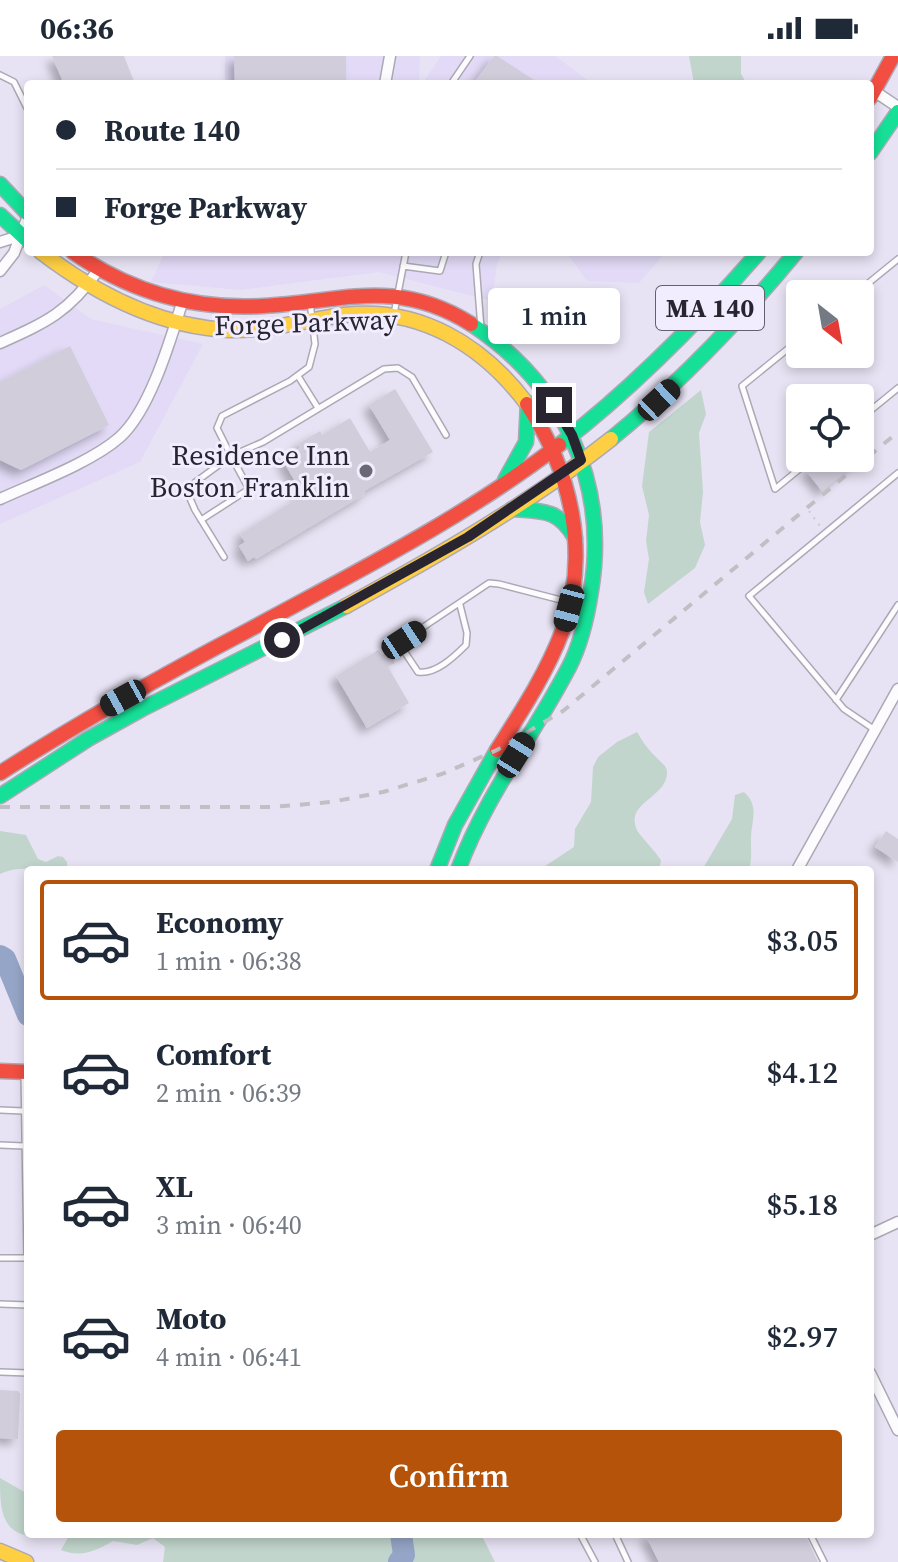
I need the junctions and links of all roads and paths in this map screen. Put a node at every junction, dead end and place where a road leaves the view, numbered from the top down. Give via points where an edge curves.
1 (389, 56) edge
2 (470, 56) edge
3 (893, 56) edge
4 (0, 75) edge
5 (386, 80) edge
6 (454, 80) edge
7 (874, 90) edge
8 (874, 95) edge
9 (24, 102) edge
10 (898, 110) edge
11 (874, 147) edge
12 (0, 184) edge
13 (24, 211) edge
14 (0, 215) edge
15 (24, 235) edge
16 (24, 237) edge
17 (24, 240) edge
18 (0, 242) edge
19 (46, 256) edge
20 (79, 256) edge
21 (405, 256) edge
22 (445, 256) edge
23 (479, 256) edge
24 (755, 256) edge
25 (793, 256) edge
26 (898, 259) edge
27 (403, 266) junction
28 (99, 269) junction
29 (0, 271) edge
30 (872, 280) edge
31 (88, 285) junction
32 (397, 295) junction
33 (310, 301) junction
34 (182, 303) junction
35 (394, 315) junction
36 (176, 321) junction
37 (312, 321) junction
38 (481, 329) junction
39 (0, 343) edge
40 (786, 350) edge
41 (298, 376) junction
42 (898, 388) edge
43 (528, 403) junction
44 (318, 408) junction
45 (874, 408) edge
46 (446, 435) dead end
47 (572, 435) junction
48 (555, 448) junction
49 (231, 456) junction
50 (581, 460) junction
51 (564, 472) junction
52 (796, 472) edge
53 (898, 473) edge
54 (499, 489) junction
55 (0, 499) edge
56 (512, 509) junction
57 (809, 511) dead end
58 (201, 520) junction
59 (826, 533) junction
60 (575, 538) junction
61 (224, 557) dead end
62 (570, 602) junction
63 (460, 605) junction
64 (898, 605) edge
65 (589, 607) junction
66 (898, 689) edge
67 (836, 700) junction
68 (875, 730) junction
69 (0, 773) edge
70 (5, 792) edge
71 (439, 866) edge
72 (459, 866) edge
73 (799, 866) edge
74 (0, 1071) edge
75 (24, 1072) edge
76 (24, 1098) edge
77 (0, 1110) edge
78 (23, 1111) junction
79 (0, 1145) edge
80 (24, 1146) joint
81 (898, 1222) edge
82 (874, 1233) edge
83 (0, 1258) edge
84 (24, 1258) edge
85 (0, 1304) edge
86 (24, 1305) edge
87 (0, 1372) edge
88 (24, 1373) edge
89 (874, 1381) edge
90 (898, 1430) edge
91 (582, 1538) edge
92 (617, 1538) edge
93 (812, 1538) edge
94 (0, 1551) edge
95 (26, 1562) edge
96 (595, 1562) edge
97 (628, 1562) edge
98 (824, 1562) edge

1 - 5 street
2 - 6 lane
3 - 7 main road
4 - 9 lane via 14,82
8 - 10 street
10 - 11 main road
12 - 13 main road
14 - 15 main road
16 - 18 street
17 - 29 street
19 - 31 main road, Forge Parkway
20 - 28 main road, Forge Parkway
21 - 27 lane
22 - 27 lane via 440,271
23 - 38 lane
24 - 47 main road, MA 140 via 671,347
25 - 50 main road, MA 140 via 683,377
26 - 30 lane
27 - 32 lane
28 - 31 street
28 - 34 main road, Forge Parkway
31 - 36 main road, Forge Parkway via 127,306
31 - 39 street via 54,318
32 - 33 main road, Forge Parkway
32 - 35 lane
32 - 38 main road, Forge Parkway via 441,308
33 - 34 main road, Forge Parkway via 227,309
33 - 37 lane
34 - 36 street
35 - 37 main road, Forge Parkway
35 - 43 main road, Forge Parkway via 429,324 466,345
36 - 37 main road, Forge Parkway via 256,329
36 - 55 street via 160,368 123,435
37 - 41 lane via 312,356
38 - 47 main road, Forge Parkway via 529,374
40 - 52 lane via 742,386 775,489
41 - 44 lane
41 - 49 lane via 222,416 217,428
42 - 45 lane
43 - 48 main road, Forge Parkway
43 - 54 main road via 526,442
44 - 46 lane via 384,369 398,368 412,377
44 - 49 lane
47 - 48 main road, MA 140
47 - 50 main road, Forge Parkway
48 - 51 main road, Forge Parkway
48 - 54 main road, MA 140
49 - 58 lane via 186,489
49 - 58 lane via 249,489
50 - 51 main road, MA 140
50 - 65 main road, Forge Parkway via 595,548
51 - 56 main road, MA 140
51 - 60 main road, Forge Parkway
53 - 59 lane
54 - 69 main road, MA 140 via 397,552 86,718
56 - 60 main road via 556,515
56 - 70 main road, MA 140 via 410,571 142,709
57 - 59 path
58 - 61 lane
59 - 67 lane via 749,596
60 - 62 main road, Forge Parkway
62 - 63 lane via 489,583
62 - 65 lane
62 - 71 main road, Forge Parkway via 545,670 461,811
63 - 63 lane via 404,640 402,648 418,672 440,666 466,645
64 - 67 lane
65 - 72 main road, Forge Parkway via 570,665 486,804
66 - 68 street
67 - 68 lane
68 - 73 street
74 - 75 main road
76 - 78 lane
77 - 78 lane
78 - 80 lane
79 - 80 lane
81 - 82 street
83 - 84 lane
85 - 86 lane
87 - 88 lane
89 - 90 street
91 - 96 lane
92 - 97 lane
93 - 98 lane
94 - 95 main road

